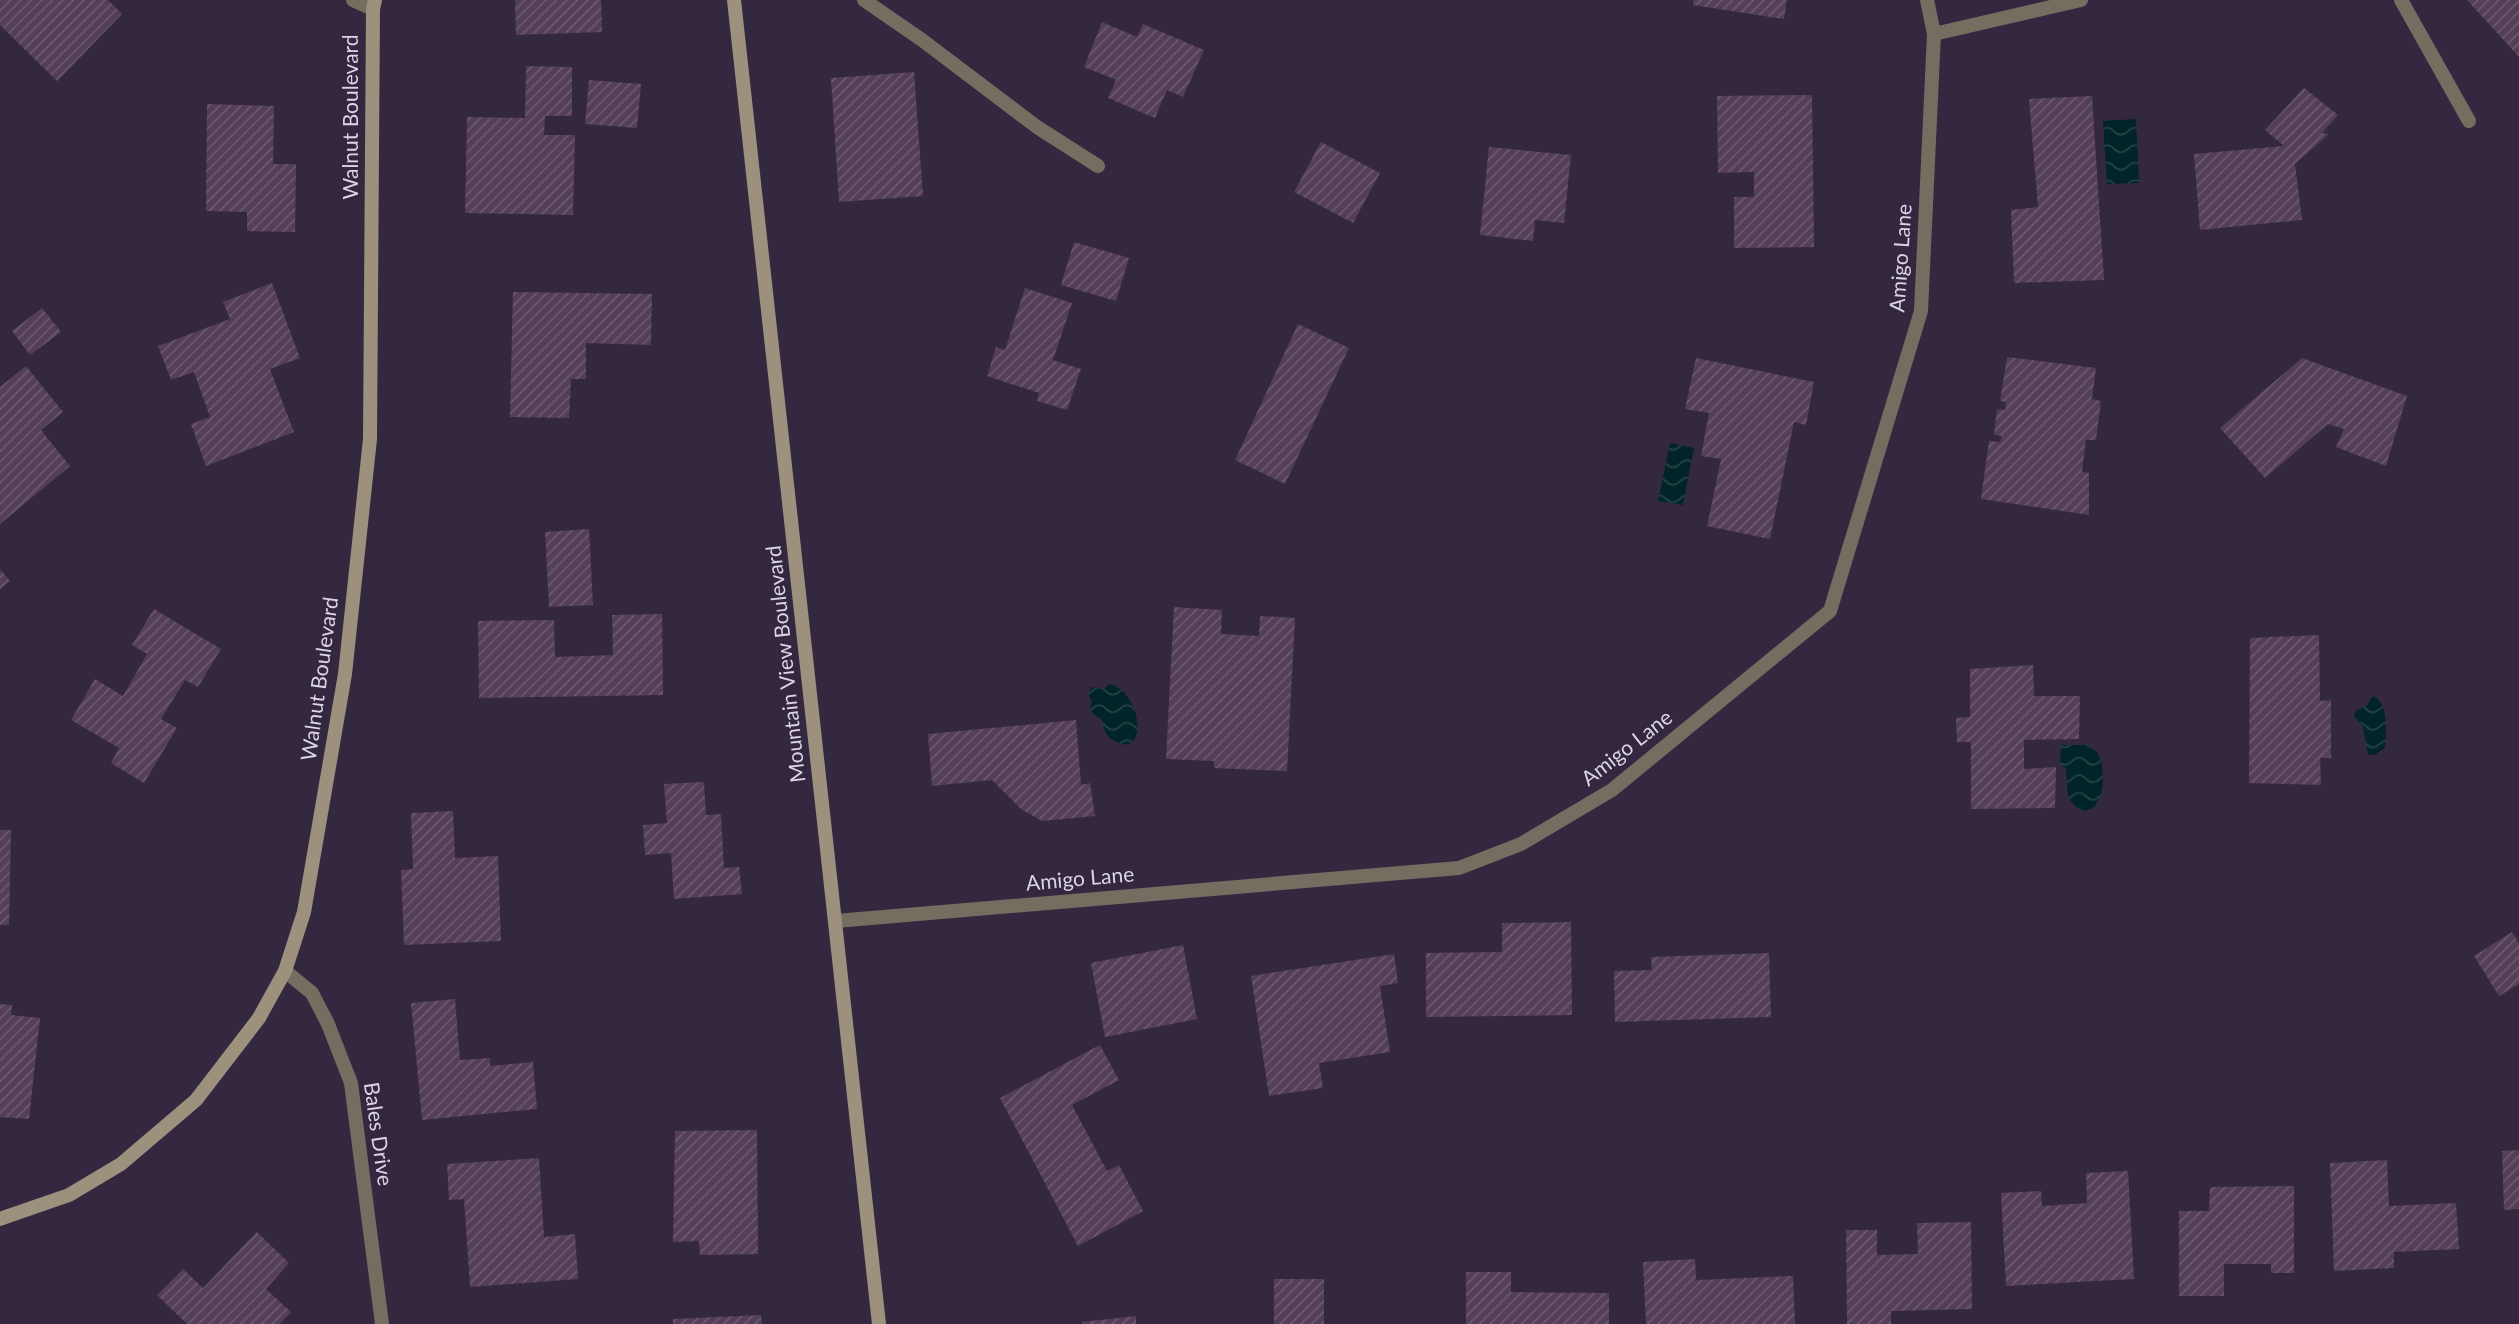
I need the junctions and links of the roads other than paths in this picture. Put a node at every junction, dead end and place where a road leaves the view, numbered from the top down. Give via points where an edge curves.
1 (353, 0) edge
2 (734, 0) edge
3 (864, 0) edge
4 (1927, 0) edge
5 (2081, 0) edge
6 (2401, 0) edge
7 (374, 5) edge
8 (1934, 34) junction
9 (2469, 121) dead end
10 (1098, 166) dead end
11 (836, 921) junction
12 (285, 971) junction
13 (0, 1219) edge
14 (382, 1324) edge
15 (879, 1324) edge

1 - 7 street
2 - 11 street, Mountain View Boulevard
3 - 10 street
4 - 8 street, Amigo Lane
5 - 8 street
6 - 9 street
7 - 12 street, Walnut Boulevard via 370,439 345,674 304,912
8 - 11 street, Amigo Lane via 1921,311 1830,611 1622,781 1521,845 1459,868
11 - 15 street, Mountain View Boulevard
12 - 13 street, Walnut Boulevard via 259,1018 197,1100 111,1170 69,1195
12 - 14 street, Bales Drive via 312,993 351,1083

